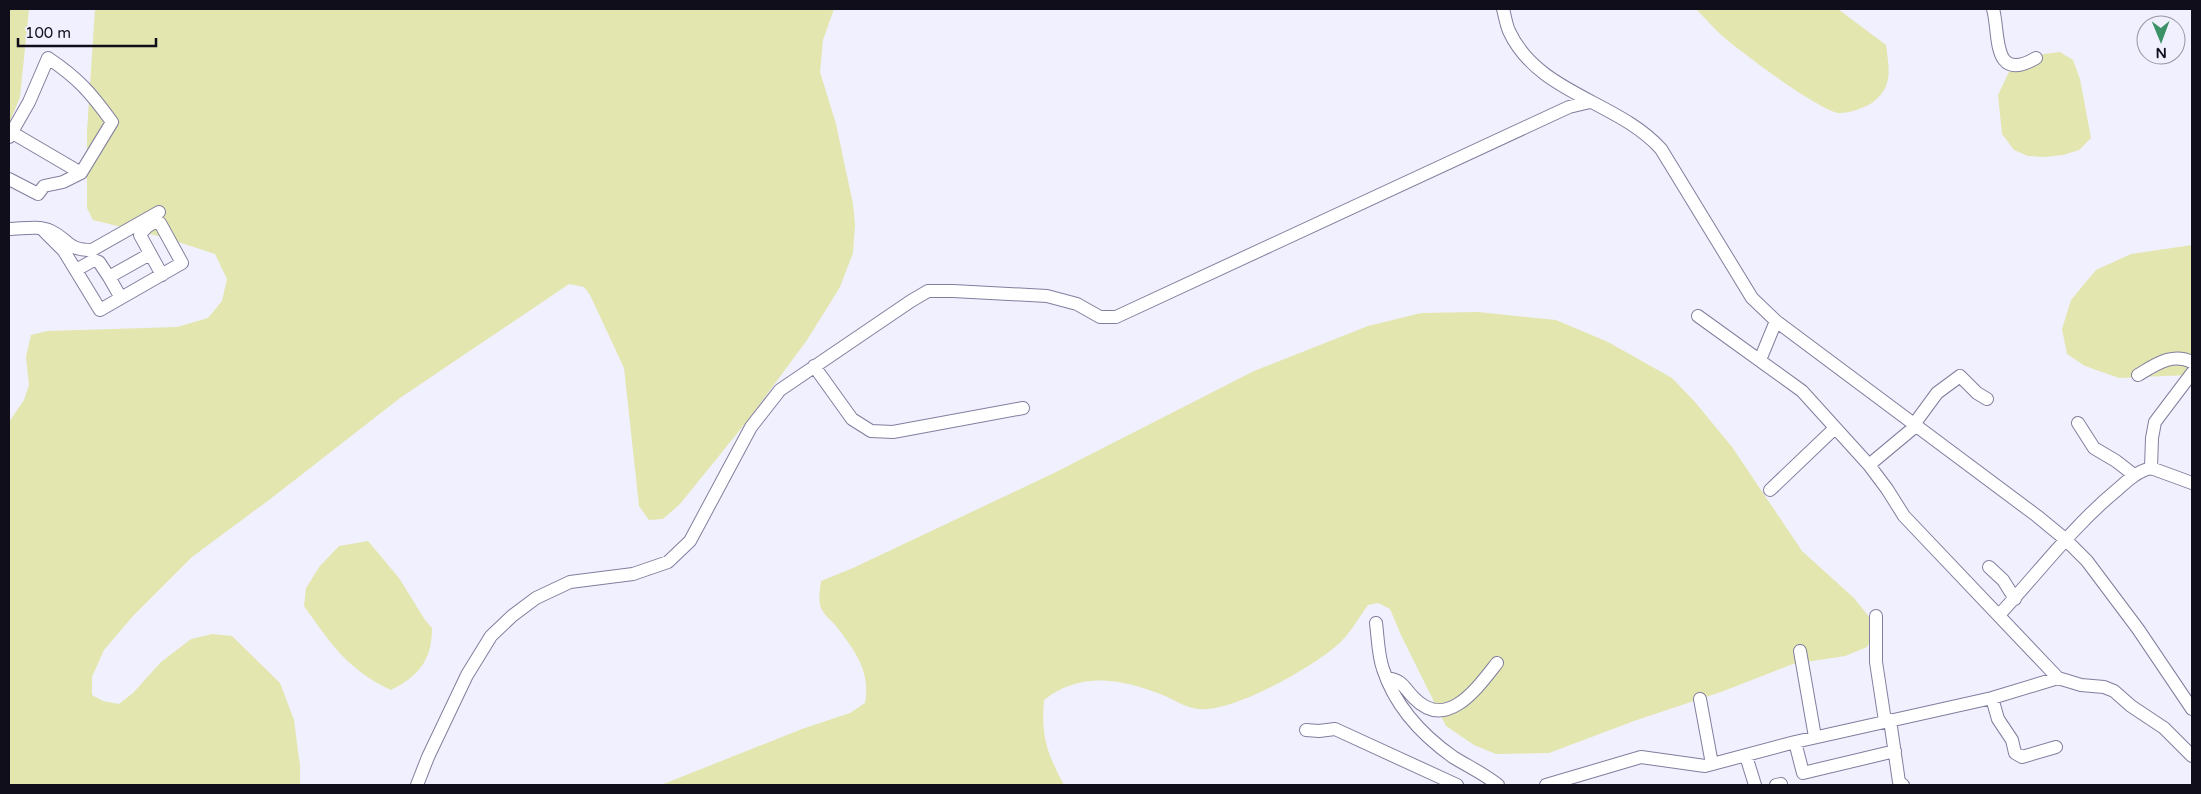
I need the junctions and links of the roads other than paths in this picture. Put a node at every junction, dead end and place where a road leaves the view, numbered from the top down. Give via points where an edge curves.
1 (1503, 9) edge
2 (1993, 9) edge
3 (2036, 58) dead end
4 (1590, 102) junction
5 (11, 128) edge
6 (81, 173) junction
7 (9, 179) edge
8 (159, 212) dead end
9 (42, 228) junction
10 (9, 229) edge
11 (150, 254) junction
12 (76, 270) junction
13 (162, 274) junction
14 (109, 276) junction
15 (121, 298) junction
16 (1698, 316) dead end
17 (1776, 321) junction
18 (1760, 360) junction
19 (2192, 362) edge
20 (814, 366) junction
21 (2192, 373) edge
22 (2138, 375) dead end
23 (1987, 399) dead end
24 (1023, 408) dead end
25 (2078, 423) dead end
26 (1916, 424) junction
27 (1835, 428) junction
28 (1869, 465) junction
29 (2150, 468) junction
30 (2134, 476) junction
31 (2192, 483) edge
32 (1770, 490) dead end
33 (2065, 539) junction
34 (1989, 567) dead end
35 (2015, 599) junction
36 (1876, 616) dead end
37 (1999, 616) junction
38 (1376, 623) dead end
39 (1800, 651) dead end
40 (1497, 663) dead end
41 (1387, 678) junction
42 (2058, 678) junction
43 (1992, 698) junction
44 (1700, 699) dead end
45 (2192, 710) edge
46 (1888, 720) junction
47 (1306, 730) dead end
48 (1815, 737) junction
49 (1795, 742) junction
50 (2056, 746) dead end
51 (1894, 751) junction
52 (1746, 756) junction
53 (2192, 756) edge
54 (1712, 764) junction
55 (1897, 784) edge
56 (417, 785) edge
57 (1457, 785) edge
58 (1498, 785) edge
59 (1546, 785) edge
60 (1755, 785) edge

1 - 4 street via 1510,31 1527,57 1566,89
2 - 3 street via 2002,58 2021,65
4 - 17 street via 1647,134 1661,149 1752,298
4 - 20 street via 1561,111 1116,316 1100,318 1077,304 1047,296 928,291
5 - 6 street
5 - 6 street via 29,102 48,58 72,74 112,122
6 - 7 street via 63,182 44,186 38,194
8 - 9 street via 92,250 70,247 54,232
9 - 10 street
9 - 12 street via 64,251
11 - 13 street
11 - 13 street via 140,236 144,228 160,223 182,263
11 - 14 street
12 - 14 street via 94,260 100,262
12 - 15 street via 100,310
13 - 15 street
14 - 15 street
16 - 18 street
17 - 18 street
17 - 26 street
18 - 27 street via 1802,392
19 - 22 street via 2173,358
20 - 24 street via 852,419 870,431 892,432
20 - 56 street via 780,390 751,427 690,541 668,562 633,574 570,582 536,598 491,636 467,675
21 - 29 street via 2156,422
23 - 26 street via 1977,394 1960,376 1937,393
25 - 30 street via 2094,448
26 - 28 street
26 - 33 street
27 - 28 street
27 - 32 street
28 - 37 street via 1904,516
29 - 30 street
29 - 31 street
30 - 33 street
33 - 35 street
33 - 45 street via 2086,561 2138,630
34 - 35 street via 2003,580
35 - 37 street
36 - 46 street via 1876,662
37 - 42 street
38 - 41 street via 1382,667
39 - 48 street
40 - 41 street via 1476,690 1456,706 1444,709 1426,707 1413,698 1398,680
41 - 58 street via 1417,728
42 - 43 street
42 - 53 street via 2114,691 2164,728
43 - 46 street
43 - 50 street via 1998,718 2012,740 2015,754 2022,757
44 - 54 street
46 - 48 street
46 - 51 street
47 - 57 street via 1335,729
48 - 49 street
49 - 51 street via 1803,773
49 - 52 street
51 - 55 street
52 - 54 street
52 - 60 street
54 - 59 street via 1688,765 1641,757

